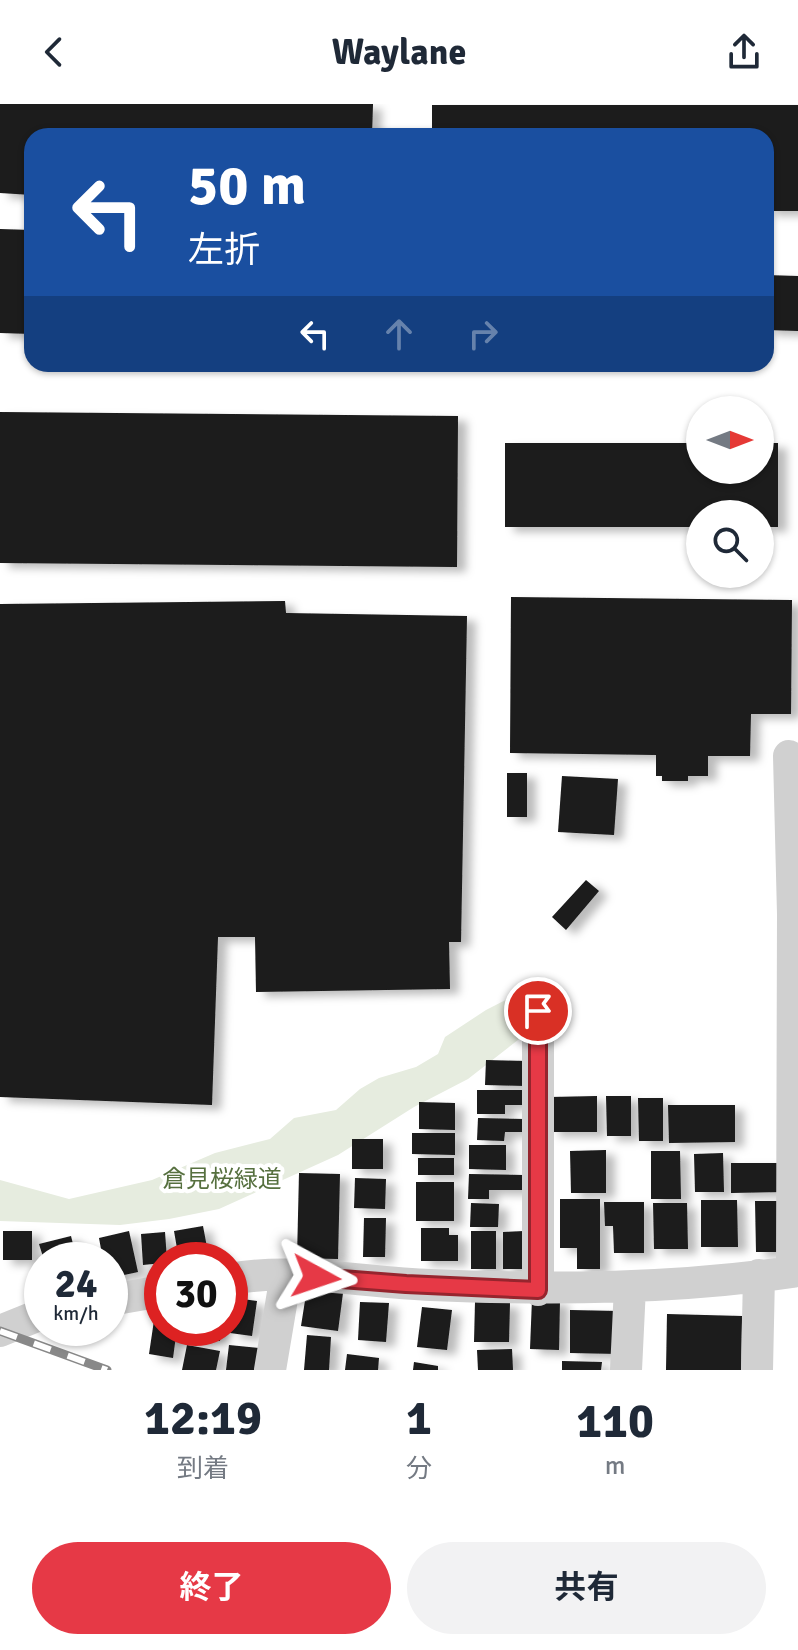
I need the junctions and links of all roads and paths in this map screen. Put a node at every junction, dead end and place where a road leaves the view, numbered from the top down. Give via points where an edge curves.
1 (789, 756) dead end
2 (795, 914) edge
3 (538, 1011) dead end
4 (795, 1272) edge
5 (286, 1275) junction
6 (759, 1275) junction
7 (248, 1278) edge
8 (630, 1287) junction
9 (538, 1290) junction
10 (0, 1305) edge
11 (24, 1312) edge
12 (24, 1322) edge
13 (0, 1331) edge
14 (270, 1370) edge
15 (626, 1370) edge
16 (757, 1370) edge

1 - 2 street
2 - 4 street
3 - 9 street
4 - 6 street
5 - 7 street
5 - 9 street
5 - 14 street
6 - 8 street
6 - 16 street
8 - 9 street
8 - 15 street
10 - 11 street
12 - 13 street

